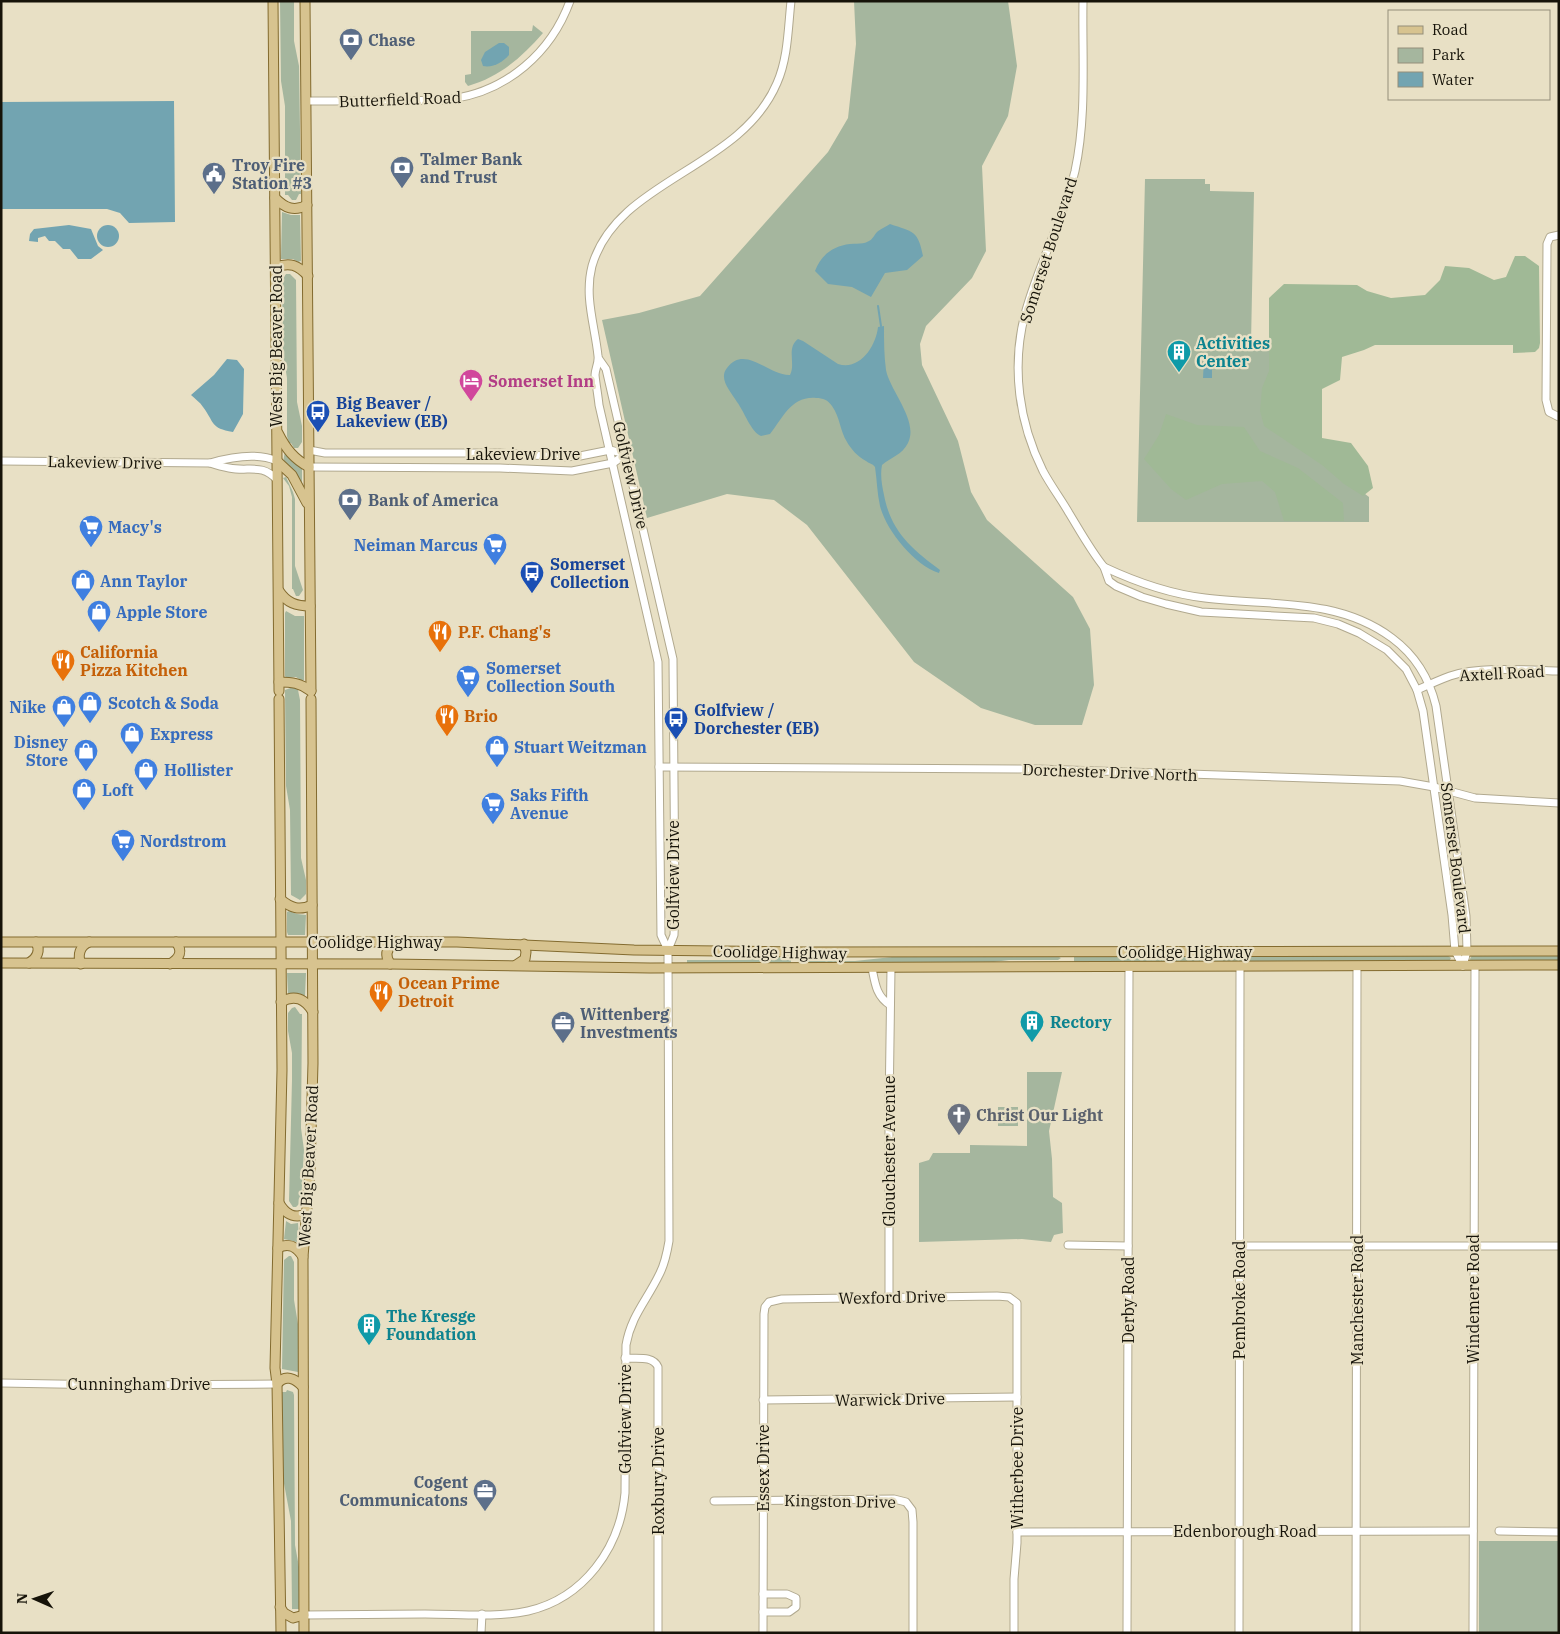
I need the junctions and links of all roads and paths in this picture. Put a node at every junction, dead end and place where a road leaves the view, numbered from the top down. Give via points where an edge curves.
1 (274, 1) edge
2 (305, 1) edge
3 (570, 1) edge
4 (791, 1) edge
5 (1083, 1) edge
6 (306, 101) junction
7 (275, 198) junction
8 (307, 204) junction
9 (1559, 235) edge
10 (276, 268) junction
11 (308, 276) junction
12 (599, 359) junction
13 (1559, 417) edge
14 (277, 431) junction
15 (309, 450) junction
16 (610, 450) junction
17 (626, 454) junction
18 (1, 461) edge
19 (210, 462) junction
20 (277, 462) junction
21 (613, 463) junction
22 (309, 467) junction
23 (278, 480) junction
24 (309, 506) junction
25 (1104, 567) junction
26 (278, 590) junction
27 (310, 606) junction
28 (1559, 671) edge
29 (1429, 684) junction
30 (1417, 690) junction
31 (279, 691) junction
32 (311, 695) junction
33 (659, 766) junction
34 (673, 767) junction
35 (1434, 787) junction
36 (1448, 791) junction
37 (1559, 803) edge
38 (280, 898) junction
39 (312, 905) junction
40 (1, 942) edge
41 (36, 942) junction
42 (89, 942) junction
43 (176, 942) junction
44 (281, 942) junction
45 (312, 942) junction
46 (393, 943) junction
47 (524, 944) junction
48 (668, 950) junction
49 (1455, 951) junction
50 (1467, 951) junction
51 (1559, 951) edge
52 (807, 952) junction
53 (1066, 952) junction
54 (1, 963) edge
55 (29, 963) junction
56 (81, 964) junction
57 (170, 964) junction
58 (281, 964) junction
59 (313, 964) junction
60 (390, 964) junction
61 (515, 966) junction
62 (1357, 966) junction
63 (1462, 966) junction
64 (1475, 966) junction
65 (1559, 966) edge
66 (668, 967) junction
67 (799, 967) junction
68 (1061, 967) junction
69 (1129, 967) junction
70 (1240, 967) junction
71 (872, 968) junction
72 (892, 968) junction
73 (281, 1002) junction
74 (890, 1005) junction
75 (313, 1012) junction
76 (278, 1201) junction
77 (307, 1214) junction
78 (1068, 1245) dead end
79 (1128, 1246) junction
80 (1240, 1246) junction
81 (1357, 1246) junction
82 (1474, 1246) junction
83 (1559, 1246) edge
84 (278, 1248) junction
85 (303, 1257) junction
86 (889, 1298) junction
87 (1017, 1303) joint
88 (767, 1305) joint
89 (625, 1358) junction
90 (1, 1383) edge
91 (277, 1384) junction
92 (303, 1387) junction
93 (1017, 1397) junction
94 (763, 1400) junction
95 (763, 1500) junction
96 (714, 1501) dead end
97 (1128, 1531) junction
98 (1239, 1531) junction
99 (1356, 1531) junction
100 (1473, 1531) junction
101 (1498, 1531) dead end
102 (1017, 1532) junction
103 (1559, 1532) edge
104 (763, 1594) junction
105 (280, 1607) junction
106 (763, 1612) junction
107 (482, 1614) junction
108 (304, 1615) junction
109 (281, 1633) edge
110 (304, 1633) edge
111 (481, 1633) edge
112 (658, 1633) edge
113 (763, 1633) edge
114 (913, 1633) edge
115 (1014, 1633) edge
116 (1127, 1633) edge
117 (1239, 1633) edge
118 (1356, 1633) edge
119 (1473, 1633) edge

1 - 7 main road, West Big Beaver Road
2 - 6 main road, West Big Beaver Road
3 - 6 street, Butterfield Road via 554,33 534,59 513,76 487,90 442,100
4 - 12 street, Golfview Drive via 782,70 766,104 751,124 726,145 632,207 608,232 593,265 590,283 589,308
5 - 25 street, Somerset Boulevard via 1083,104 1075,169 1025,314 1018,371 1020,396 1032,448 1048,480
6 - 8 main road, West Big Beaver Road
7 - 8 main road via 292,209
7 - 10 main road, West Big Beaver Road
8 - 11 main road, West Big Beaver Road
9 - 13 street via 1550,237 1547,244 1546,400 1549,412
10 - 11 main road via 289,264 301,268
10 - 14 main road, West Big Beaver Road
11 - 15 main road, West Big Beaver Road
12 - 16 street, Golfview Drive via 595,373
12 - 17 street, Golfview Drive via 606,368
14 - 20 main road, West Big Beaver Road
14 - 22 main road via 290,453
15 - 16 street, Lakeview Drive via 325,453 563,457
15 - 22 main road, West Big Beaver Road
16 - 17 street, Lakeview Drive
16 - 21 street, Golfview Drive
17 - 21 street, Lakeview Drive
17 - 34 street, Golfview Drive via 672,654
18 - 19 street, Lakeview Drive
19 - 20 street, Lakeview Drive via 230,457 262,457
19 - 23 street, Lakeview Drive via 230,469 262,469
20 - 23 main road, West Big Beaver Road
20 - 24 main road via 292,475
21 - 22 street, Lakeview Drive via 564,471
21 - 33 street, Golfview Drive via 658,657
22 - 24 main road, West Big Beaver Road
23 - 26 main road, West Big Beaver Road
24 - 27 main road, West Big Beaver Road
25 - 29 street, Somerset Boulevard via 1144,584 1184,595 1321,607 1362,620 1388,635 1413,656
25 - 30 street, Somerset Boulevard via 1109,581 1116,586 1166,604 1201,612 1314,618 1338,624 1387,650 1406,669
26 - 27 main road via 295,605
26 - 31 main road, West Big Beaver Road
27 - 32 main road, West Big Beaver Road
28 - 29 street, Axtell Road via 1482,671 1451,676
29 - 30 street, Axtell Road
29 - 36 street, Somerset Boulevard via 1436,706
30 - 35 street, Somerset Boulevard via 1424,711
31 - 32 main road via 301,684
31 - 38 main road, West Big Beaver Road
32 - 39 main road, West Big Beaver Road
33 - 34 street, Dorchester Drive North
33 - 48 street, Golfview Drive via 661,935
34 - 35 street, Dorchester Drive North via 1038,769 1400,781
34 - 48 street, Golfview Drive via 674,935
35 - 36 street, Dorchester Drive North
35 - 49 street, Somerset Boulevard
36 - 37 street, Dorchester Drive North via 1475,798
36 - 50 street, Somerset Boulevard via 1466,916
38 - 39 main road via 298,909
38 - 44 main road, West Big Beaver Road
39 - 45 main road, West Big Beaver Road
40 - 41 main road, Coolidge Highway
41 - 42 main road, Coolidge Highway
41 - 55 main road via 37,955
42 - 43 main road, Coolidge Highway
42 - 56 main road via 81,949
43 - 44 main road, Coolidge Highway
43 - 57 main road via 180,956
44 - 45 main road, Coolidge Highway
44 - 58 main road, West Big Beaver Road
45 - 46 main road, Coolidge Highway
45 - 59 main road, West Big Beaver Road
46 - 47 main road, Coolidge Highway
46 - 60 main road via 386,955
47 - 48 main road, Coolidge Highway
47 - 61 main road via 524,959
48 - 52 main road, Coolidge Highway
48 - 66 street, Golfview Drive
49 - 50 main road, Coolidge Highway
49 - 53 main road, Coolidge Highway
49 - 63 street, Somerset Boulevard
50 - 51 main road, Coolidge Highway
50 - 63 street, Somerset Boulevard
52 - 53 main road, Coolidge Highway
52 - 67 main road via 799,955
53 - 68 main road via 1066,963
54 - 55 main road, Coolidge Highway
55 - 56 main road, Coolidge Highway
56 - 57 main road, Coolidge Highway
57 - 58 main road, Coolidge Highway
58 - 59 main road, Coolidge Highway
58 - 73 main road, West Big Beaver Road
59 - 60 main road, Coolidge Highway
59 - 75 main road, West Big Beaver Road
60 - 61 main road, Coolidge Highway
61 - 66 main road, Coolidge Highway
62 - 63 main road, Coolidge Highway
62 - 70 main road, Coolidge Highway
62 - 81 street, Manchester Road
63 - 64 main road, Coolidge Highway
64 - 65 main road, Coolidge Highway
64 - 82 street, Windemere Road
66 - 67 main road, Coolidge Highway
66 - 89 street, Golfview Drive via 669,1241 660,1273 631,1325
67 - 71 main road, Coolidge Highway
68 - 69 main road, Coolidge Highway
68 - 72 main road, Coolidge Highway
69 - 70 main road, Coolidge Highway
69 - 79 street, Derby Road
70 - 80 street, Pembroke Road
71 - 72 main road, Coolidge Highway
71 - 74 street via 882,1000
72 - 74 street, Glouchester Avenue
73 - 75 main road via 291,997 301,999
73 - 76 main road, West Big Beaver Road
74 - 86 street, Glouchester Avenue
75 - 77 main road, West Big Beaver Road via 313,1109
76 - 77 main road via 292,1216
76 - 84 main road, West Big Beaver Road
77 - 85 main road, West Big Beaver Road
78 - 79 street
79 - 97 street, Derby Road
80 - 81 street
80 - 98 street, Pembroke Road
81 - 82 street
81 - 99 street, Manchester Road
82 - 83 street
82 - 100 street, Windemere Road
84 - 85 main road via 292,1246
84 - 91 main road, West Big Beaver Road
85 - 92 main road, West Big Beaver Road
86 - 87 street, Wexford Drive via 997,1296 1009,1297
86 - 88 street, Wexford Drive via 782,1299
87 - 93 street, Witherbee Drive
88 - 94 street, Essex Drive via 764,1314
89 - 107 street, Golfview Drive via 624,1504 617,1533 607,1553 588,1577 558,1600 527,1611
89 - 112 street, Roxbury Drive via 652,1359 658,1367
90 - 91 street, Cunningham Drive
91 - 92 main road via 288,1378
91 - 105 main road, West Big Beaver Road
92 - 108 main road, West Big Beaver Road
93 - 94 street, Warwick Drive
93 - 102 street, Witherbee Drive
94 - 95 street, Essex Drive
95 - 96 street, Kingston Drive
95 - 104 street, Essex Drive
95 - 114 street, Kingston Drive via 906,1502 912,1510 914,1522
97 - 98 street, Edenborough Road
97 - 102 street, Edenborough Road
97 - 116 street, Derby Road
98 - 99 street, Edenborough Road
98 - 117 street, Pembroke Road
99 - 100 street, Edenborough Road
99 - 118 street, Manchester Road
100 - 119 street, Windemere Road
101 - 103 street
102 - 115 street, Witherbee Drive
104 - 106 street, Essex Drive
104 - 106 street via 790,1594 796,1598 796,1607 789,1612
105 - 108 main road via 293,1618
105 - 109 main road, West Big Beaver Road
106 - 113 street, Essex Drive
107 - 108 street, Golfview Drive
107 - 111 street
108 - 110 main road, West Big Beaver Road

